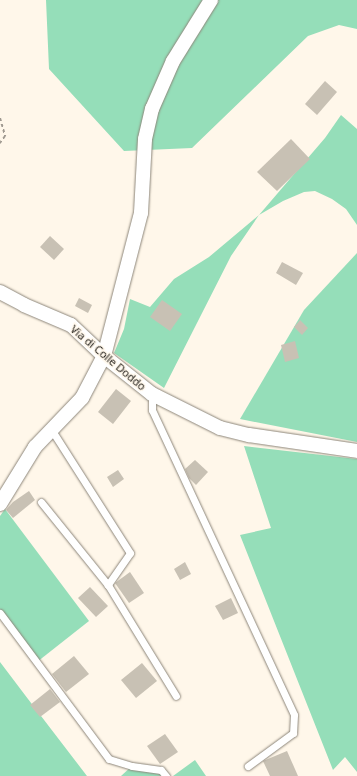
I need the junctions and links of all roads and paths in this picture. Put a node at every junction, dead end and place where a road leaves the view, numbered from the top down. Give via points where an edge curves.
1 (211, 0) edge
2 (0, 118) edge
3 (0, 143) edge
4 (0, 292) edge
5 (104, 356) junction
6 (152, 394) junction
7 (51, 429) junction
8 (357, 451) edge
9 (41, 502) dead end
10 (0, 504) edge
11 (108, 585) junction
12 (0, 613) edge
13 (176, 696) dead end
14 (248, 766) dead end
15 (166, 776) edge

1 - 5 street via 173,61 152,109 145,139 141,213
2 - 3 path via 6,136
4 - 5 street, Via di Colle Doddo via 72,325
5 - 6 street, Via di Colle Doddo
5 - 7 street via 82,398
6 - 8 street, Via di Colle Doddo via 220,428 249,435
6 - 14 lane via 152,410 294,715 293,733
7 - 10 street via 35,447
7 - 11 lane via 130,553
9 - 11 lane
11 - 13 lane
12 - 15 lane via 109,759 132,766 161,770

